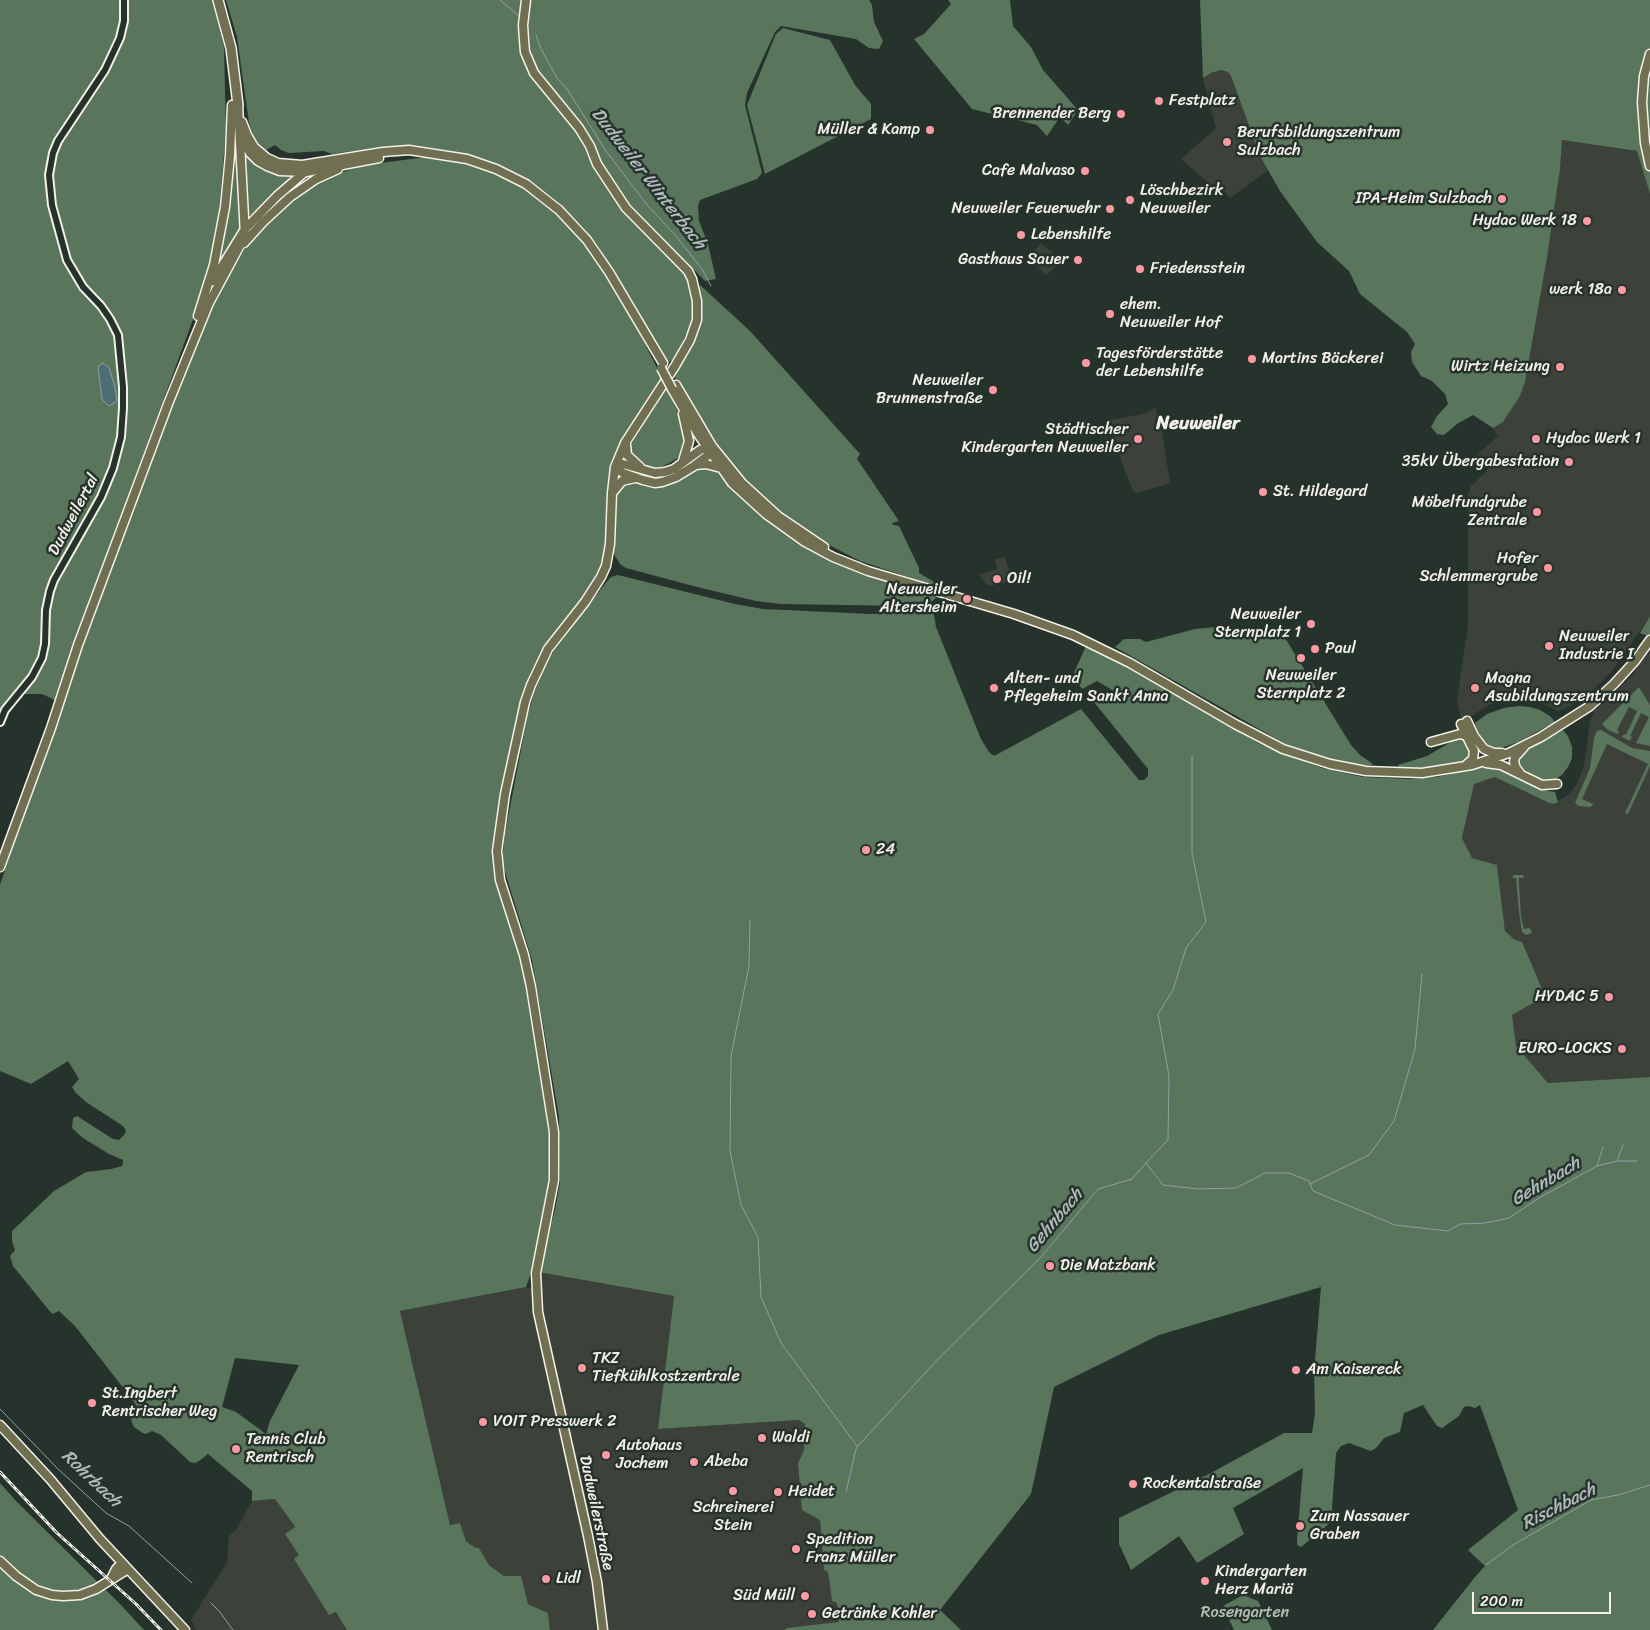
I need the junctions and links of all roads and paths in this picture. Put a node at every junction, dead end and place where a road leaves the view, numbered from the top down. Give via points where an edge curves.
1 (124, 0) edge
2 (218, 0) edge
3 (526, 0) edge
4 (1650, 54) edge
5 (235, 105) junction
6 (240, 137) junction
7 (427, 153) junction
8 (324, 163) junction
9 (352, 164) junction
10 (1650, 166) edge
11 (306, 172) junction
12 (245, 229) junction
13 (236, 255) junction
14 (206, 295) junction
15 (674, 387) junction
16 (677, 398) junction
17 (168, 404) junction
18 (625, 443) junction
19 (709, 448) junction
20 (681, 464) junction
21 (694, 466) junction
22 (615, 467) junction
23 (721, 468) junction
24 (643, 469) junction
25 (635, 478) junction
26 (612, 493) junction
27 (868, 570) junction
28 (1650, 640) edge
29 (0, 722) edge
30 (1467, 736) junction
31 (1431, 742) dead end
32 (1527, 744) junction
33 (1509, 753) junction
34 (1479, 763) junction
35 (1459, 768) junction
36 (1524, 776) junction
37 (1557, 784) dead end
38 (0, 867) edge
39 (0, 1425) edge
40 (0, 1561) edge
41 (126, 1564) junction
42 (185, 1630) edge
43 (191, 1630) edge
44 (603, 1630) edge

1 - 29 street, Dudweilertal via 123,29 105,70 58,141 49,175 52,205 67,260 118,335 124,408 121,437 101,497 52,586 46,610 42,658
2 - 5 highway
3 - 18 main road, Dudweilerstraße via 525,52 534,72 579,128 622,204 688,271 696,291 697,320 690,340
4 - 10 main road via 1642,102
5 - 6 main road
5 - 8 main road via 254,147 267,158 289,165
5 - 14 main road via 225,208
6 - 11 main road via 250,153 267,166 280,171
6 - 12 main road
7 - 8 main road via 389,151
7 - 9 main road via 386,156
7 - 15 main road via 467,159 496,169 526,184 569,219 602,261
8 - 11 main road
9 - 11 main road
9 - 13 main road via 316,179 290,197 263,222
11 - 12 main road
12 - 13 main road
12 - 14 main road
13 - 17 main road via 209,303
14 - 17 main road
15 - 16 main road
15 - 19 main road
16 - 19 main road
16 - 20 main road via 689,436 689,446
17 - 38 main road via 81,636
18 - 22 main road, Dudweilerstraße
18 - 24 main road via 629,458
19 - 20 main road
19 - 21 main road
19 - 23 main road
19 - 27 main road via 778,516 817,544
20 - 24 main road via 665,472
21 - 23 main road via 706,464
21 - 25 main road via 662,482
22 - 24 main road via 623,464
22 - 25 main road
22 - 26 main road, Dudweilerstraße
23 - 27 main road via 745,496 790,533 820,551
25 - 26 main road via 622,482
26 - 44 main road, Dudweilerstraße via 606,566 585,602 548,649 531,685 498,837 497,861 531,986 554,1132 554,1180 538,1262 538,1312 590,1550
27 - 35 main road via 1073,635 1137,667 1257,736 1312,759 1384,773 1422,773
28 - 32 main road via 1614,684 1590,706
30 - 31 main road via 1460,734
30 - 33 main road via 1464,722 1484,749
30 - 35 main road via 1475,755
32 - 33 main road
32 - 36 main road via 1514,762
33 - 34 main road
34 - 35 main road
34 - 36 main road via 1498,764
36 - 37 main road via 1542,784
39 - 41 main road
40 - 41 main road via 29,1586 43,1593 71,1596 103,1586
41 - 42 main road
41 - 43 main road

